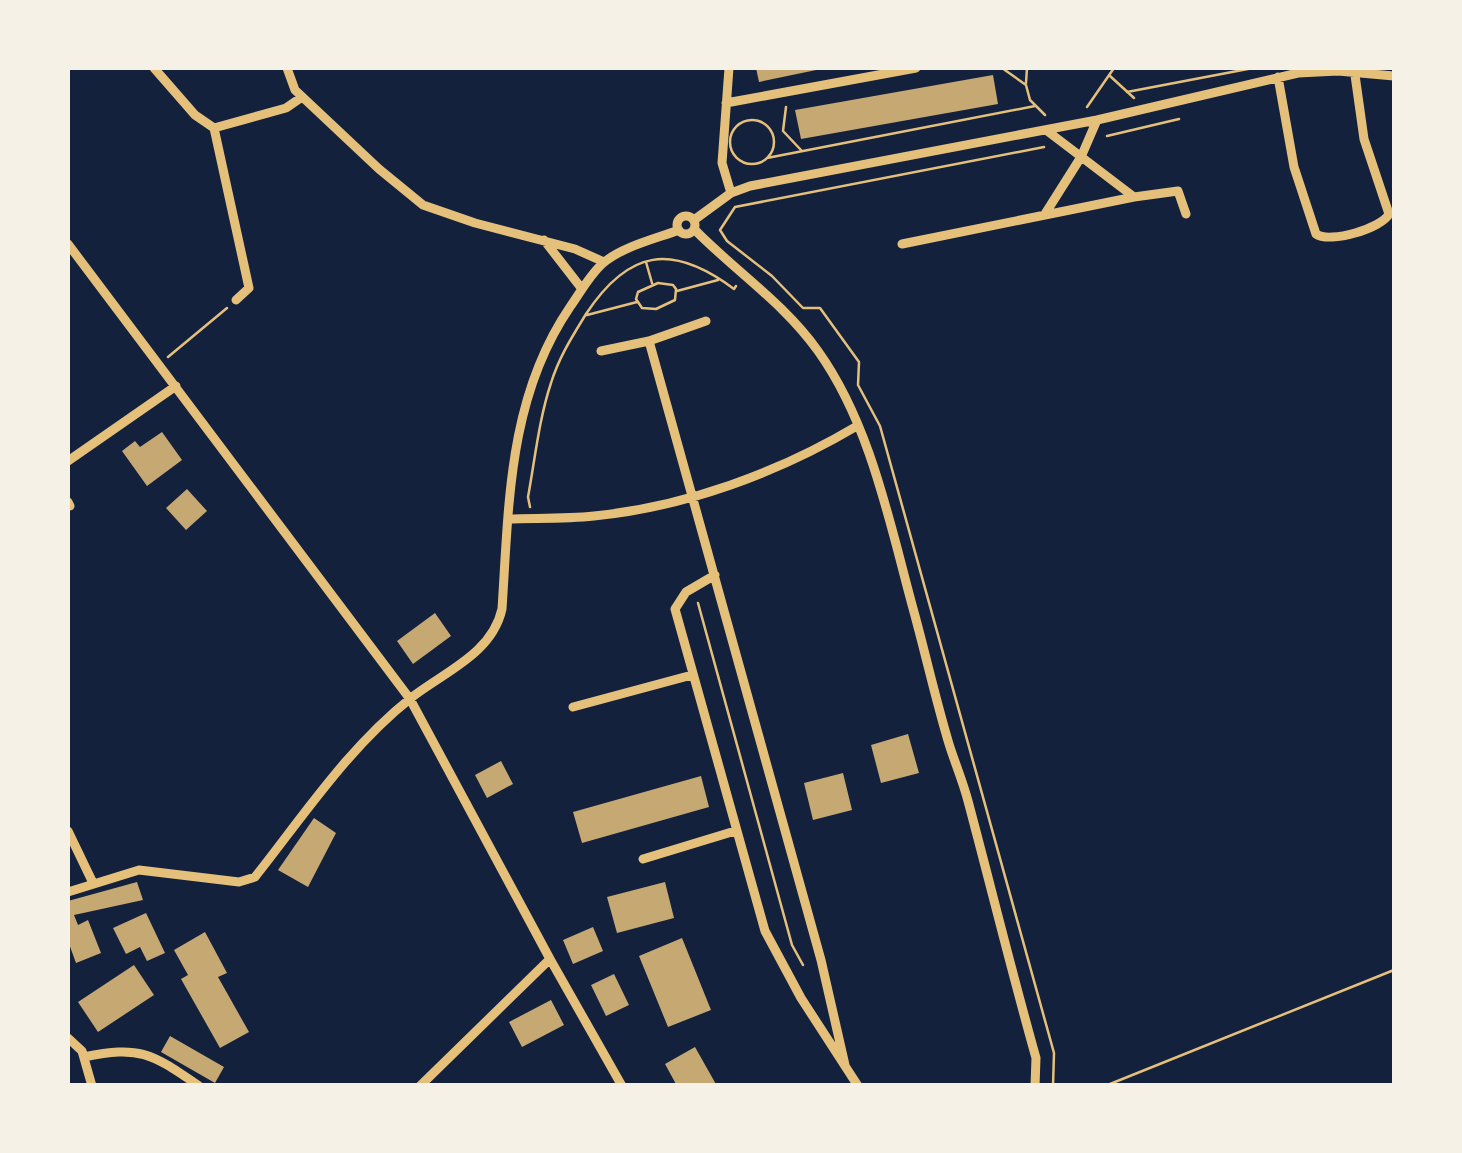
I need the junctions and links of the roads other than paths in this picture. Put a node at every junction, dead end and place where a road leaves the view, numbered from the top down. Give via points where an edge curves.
1 (154, 68) edge
2 (287, 68) edge
3 (728, 68) edge
4 (916, 68) edge
5 (1354, 70) edge
6 (1394, 76) edge
7 (1278, 77) junction
8 (302, 96) junction
9 (726, 103) junction
10 (1098, 120) junction
11 (214, 128) junction
12 (1046, 130) junction
13 (1082, 157) junction
14 (730, 193) junction
15 (1134, 197) junction
16 (1045, 214) junction
17 (1186, 214) dead end
18 (694, 225) junction
19 (544, 240) junction
20 (68, 244) edge
21 (902, 244) dead end
22 (604, 262) junction
23 (582, 288) junction
24 (236, 300) road end
25 (706, 321) dead end
26 (649, 341) junction
27 (602, 351) dead end
28 (176, 386) junction
29 (857, 426) junction
30 (68, 461) edge
31 (694, 497) junction
32 (508, 519) junction
33 (715, 575) junction
34 (692, 675) junction
35 (410, 699) junction
36 (573, 708) dead end
37 (68, 831) edge
38 (736, 831) junction
39 (643, 860) dead end
40 (92, 883) junction
41 (68, 892) edge
42 (550, 959) junction
43 (68, 1038) edge
44 (84, 1057) junction
45 (845, 1065) junction
46 (92, 1086) edge
47 (200, 1086) edge
48 (420, 1086) edge
49 (622, 1086) edge
50 (858, 1086) edge
51 (1034, 1086) edge

1 - 11 street
2 - 8 street
3 - 9 street
4 - 9 street
5 - 6 street
5 - 7 street
5 - 7 street via 1364,138 1390,214 1330,240 1316,234 1294,167
7 - 10 street
8 - 11 street via 286,108
8 - 19 street via 423,204
9 - 14 street via 722,162
10 - 12 street
10 - 13 street
11 - 24 street via 249,288
12 - 13 street
12 - 14 street
13 - 15 street
13 - 16 street
14 - 18 street
15 - 16 street
15 - 17 street via 1178,191
16 - 21 street
18 - 22 street via 690,216 680,218 679,230
18 - 29 street via 809,340
19 - 22 street
19 - 23 street
20 - 28 street
22 - 23 street
23 - 32 street via 532,376
25 - 26 street
26 - 27 street
26 - 31 street
28 - 30 street
28 - 35 street
29 - 31 street via 767,471
29 - 51 street via 968,798 1036,1058
31 - 32 street via 596,516
31 - 33 street
32 - 35 street via 499,624 482,648
33 - 34 street via 688,590 676,608
33 - 45 street
34 - 36 street
34 - 38 street
35 - 40 street via 319,792 255,876 239,882 139,870
35 - 42 street
37 - 40 street
38 - 39 street
38 - 45 street via 765,931
40 - 41 street
42 - 48 street
42 - 49 street
43 - 44 street
44 - 46 street
44 - 47 street via 144,1052
45 - 50 street

